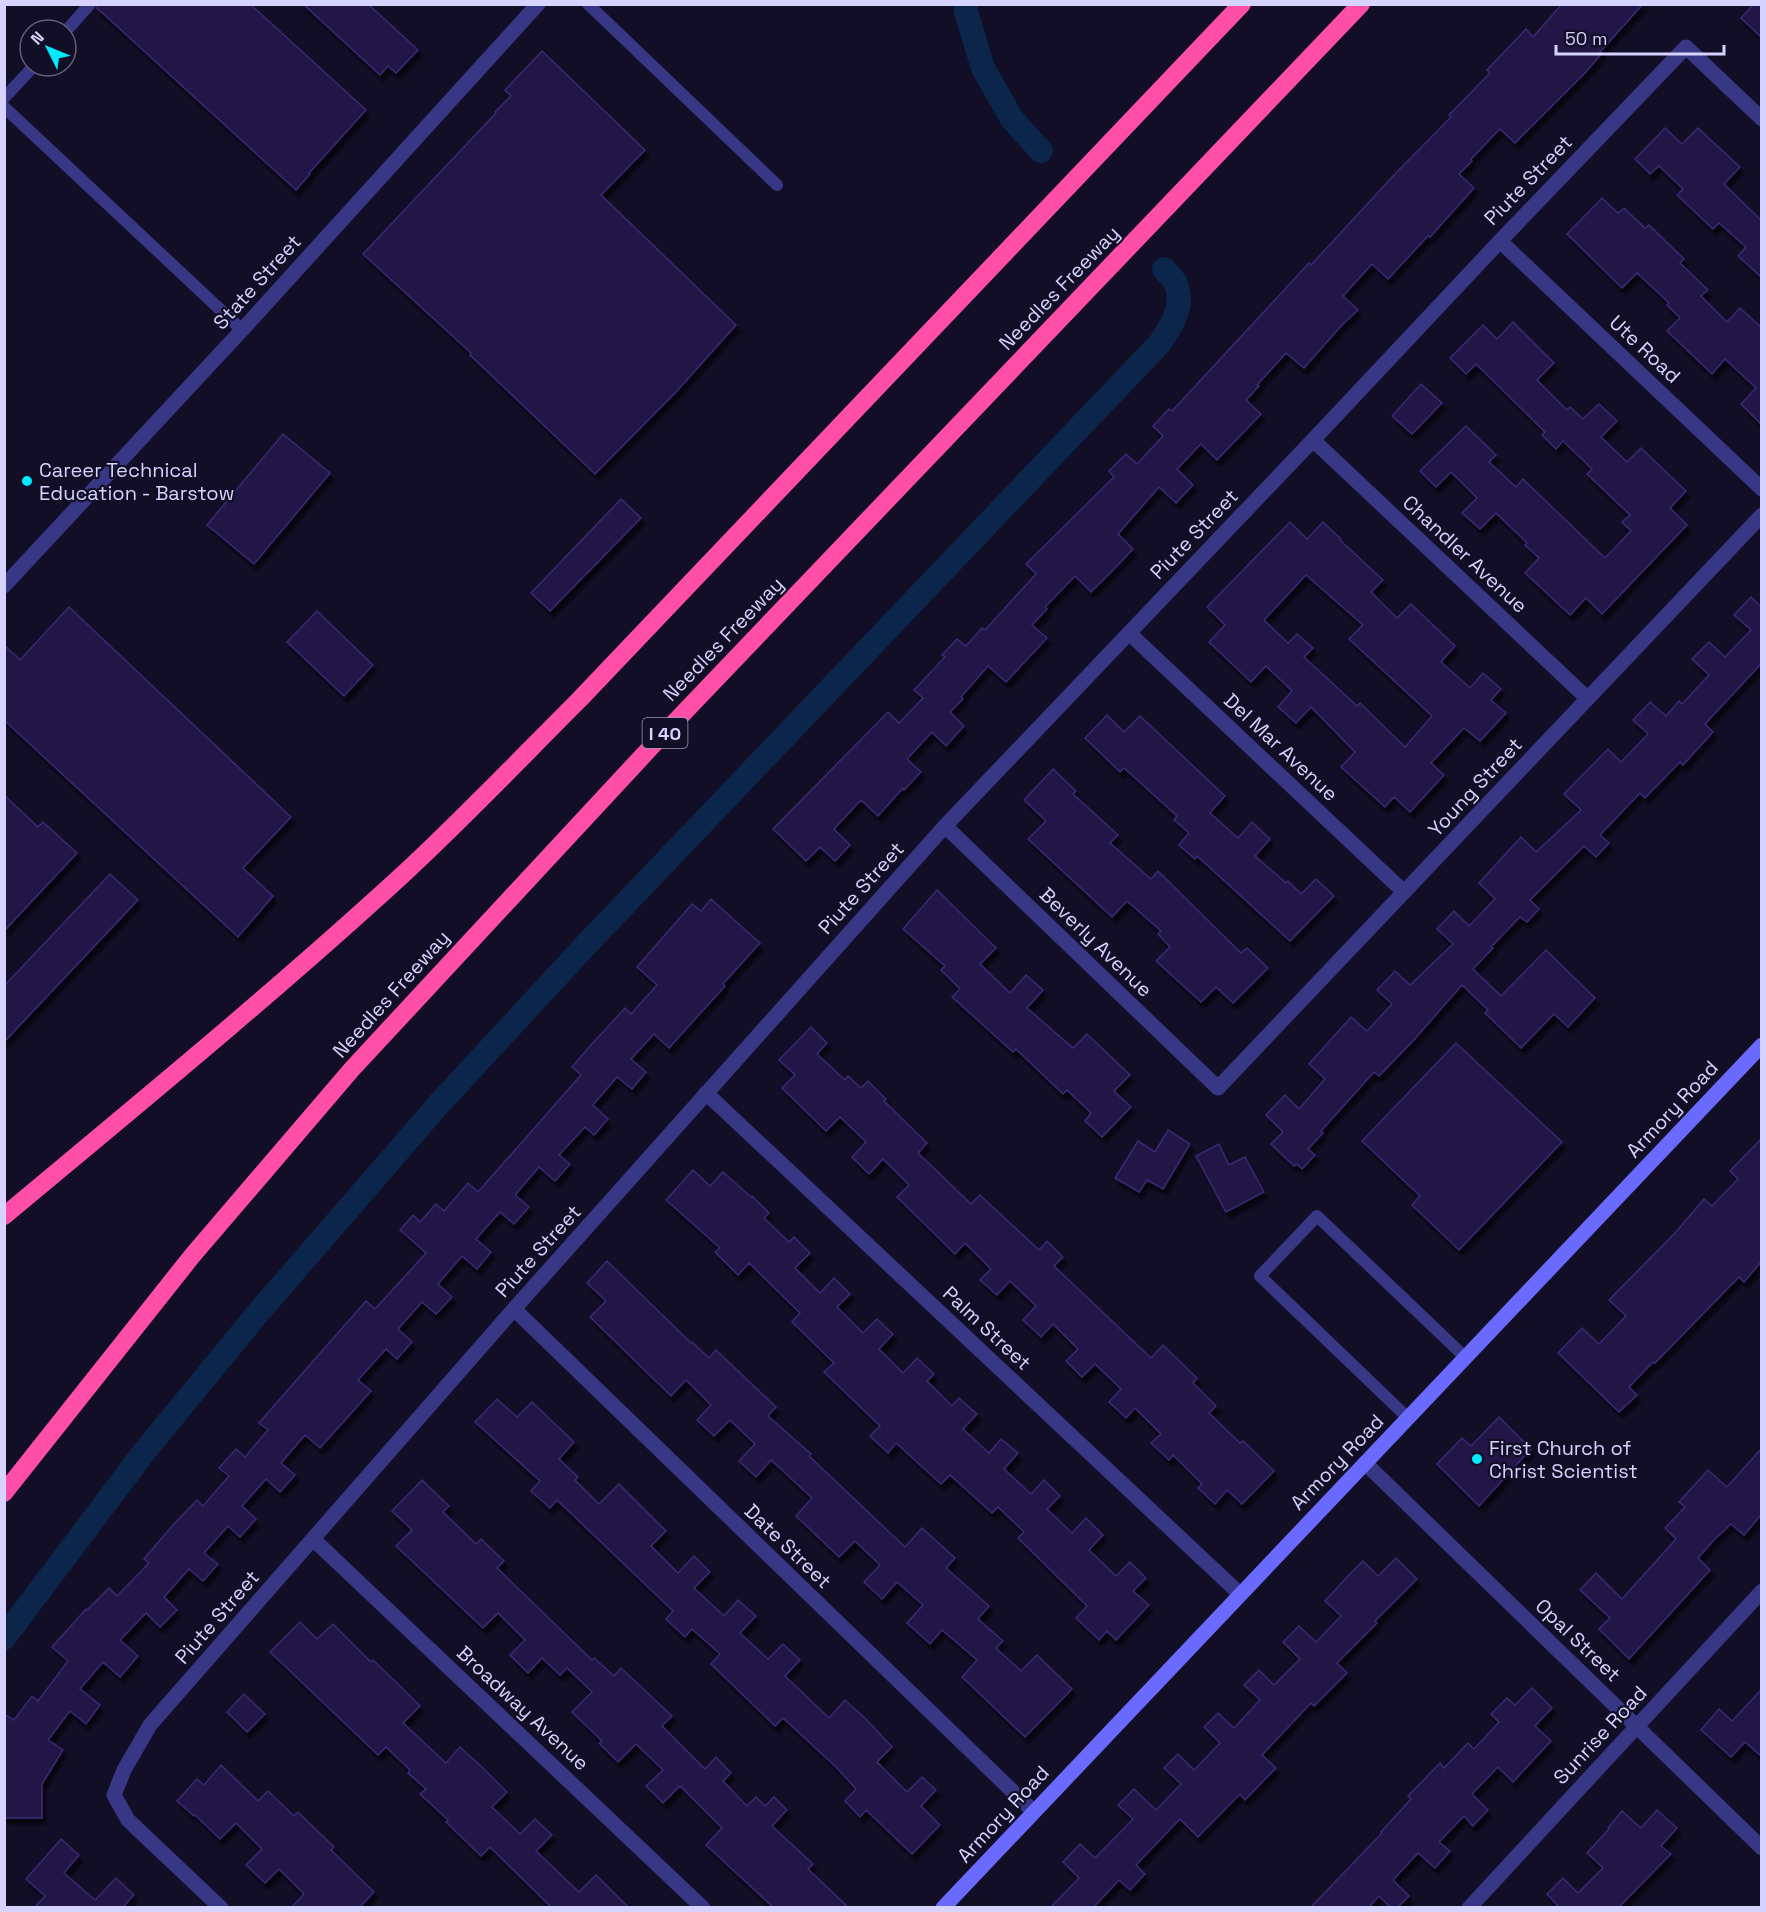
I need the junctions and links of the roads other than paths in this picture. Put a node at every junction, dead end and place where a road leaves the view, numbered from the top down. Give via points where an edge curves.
1 (90, 4) edge
2 (538, 4) edge
3 (588, 4) edge
4 (1242, 4) edge
5 (1361, 4) edge
6 (78, 18) edge
7 (23, 78) edge
8 (4, 98) edge
9 (4, 107) edge
10 (1761, 119) edge
11 (777, 185) dead end
12 (1500, 240) junction
13 (242, 330) junction
14 (1313, 440) junction
15 (1761, 489) edge
16 (1761, 515) edge
17 (4, 585) edge
18 (1129, 633) junction
19 (1587, 698) junction
20 (945, 826) junction
21 (1404, 892) junction
22 (1761, 1045) edge
23 (1218, 1089) joint
24 (706, 1093) junction
25 (4, 1216) edge
26 (514, 1309) junction
27 (1466, 1357) junction
28 (1408, 1418) junction
29 (1365, 1463) junction
30 (4, 1493) edge
31 (313, 1539) junction
32 (1761, 1592) edge
33 (1240, 1594) junction
34 (1636, 1727) junction
35 (1034, 1812) junction
36 (1761, 1848) edge
37 (220, 1908) edge
38 (703, 1908) edge
39 (943, 1908) edge
40 (1469, 1908) edge

1 - 6 lane
2 - 13 street, State Street
3 - 11 lane
4 - 25 highway via 490,790 298,969
5 - 30 highway, Needles Freeway / I 40 via 651,747 352,1069 192,1256
7 - 8 lane
9 - 13 lane
10 - 12 street, Piute Street via 1686,47
12 - 14 street, Piute Street
12 - 15 street, Ute Road
13 - 17 street, State Street
14 - 18 street, Piute Street
14 - 19 street, Chandler Avenue
16 - 19 street, Young Street
18 - 20 street, Piute Street
18 - 21 street, Del Mar Avenue
19 - 21 street, Young Street
20 - 23 street, Beverly Avenue
20 - 24 street, Piute Street
21 - 23 street, Young Street
22 - 27 main road, Armory Road
24 - 26 street, Piute Street
24 - 33 street, Palm Street
26 - 31 street, Piute Street
26 - 35 street, Date Street
27 - 28 main road, Armory Road
27 - 28 lane via 1317,1216 1260,1276
28 - 29 main road, Armory Road
29 - 33 main road, Armory Road
29 - 34 street, Opal Street
31 - 37 street, Piute Street via 150,1725 114,1795 128,1820
31 - 38 street, Broadway Avenue
32 - 34 street, Sunrise Road
33 - 35 main road, Armory Road
34 - 36 street, Opal Street
34 - 40 street, Sunrise Road
35 - 39 main road, Armory Road

